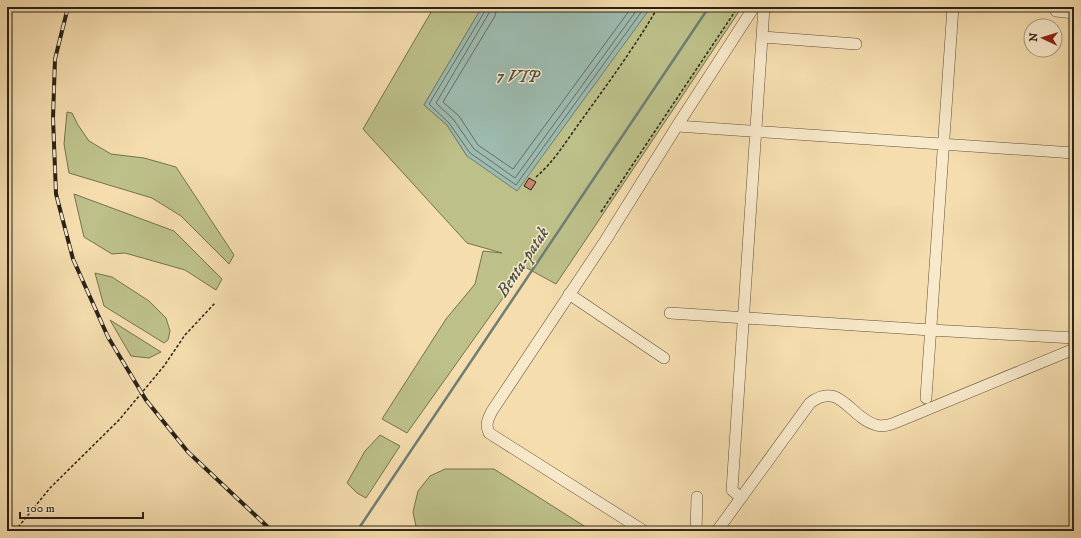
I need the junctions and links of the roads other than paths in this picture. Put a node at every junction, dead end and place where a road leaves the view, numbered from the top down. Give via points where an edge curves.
1 (754, 7) edge
2 (764, 7) edge
3 (953, 7) edge
4 (1056, 12) dead end
5 (1074, 13) edge
6 (763, 37) junction
7 (856, 44) dead end
8 (677, 126) junction
9 (756, 132) junction
10 (943, 143) junction
11 (1074, 152) edge
12 (569, 294) junction
13 (670, 313) dead end
14 (743, 317) junction
15 (931, 330) junction
16 (1074, 338) edge
17 (1074, 349) edge
18 (664, 358) dead end
19 (926, 398) dead end
20 (698, 497) dead end
21 (741, 498) junction
22 (644, 531) edge
23 (696, 531) edge
24 (717, 531) edge

1 - 8 lane
2 - 6 lane
3 - 10 lane
4 - 5 lane
6 - 7 lane
6 - 9 lane
8 - 9 lane
8 - 12 lane
9 - 10 lane
9 - 14 lane
10 - 11 lane
10 - 15 lane
12 - 18 lane
12 - 22 lane via 492,411 486,427 489,433
13 - 14 lane
14 - 15 lane
14 - 21 lane via 732,490
15 - 16 lane
15 - 19 lane
17 - 21 lane via 885,426 876,426 868,422 839,398 818,396 810,403
20 - 23 lane
21 - 24 lane

